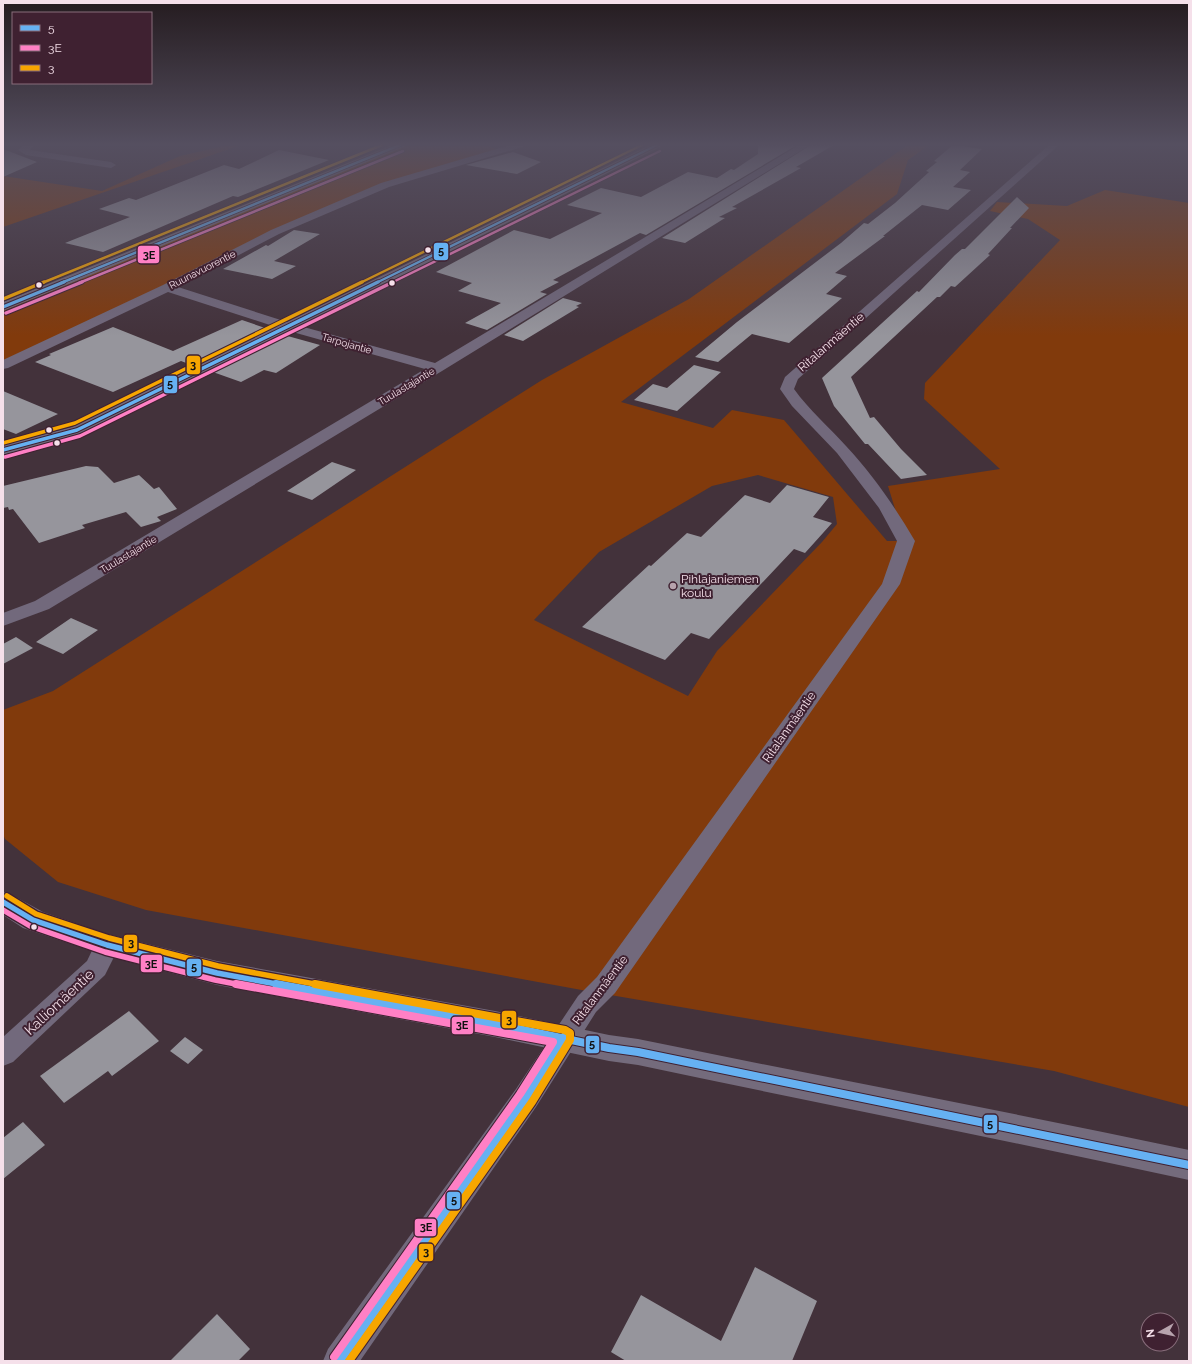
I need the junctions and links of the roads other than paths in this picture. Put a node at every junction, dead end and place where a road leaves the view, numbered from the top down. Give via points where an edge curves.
1 (244, 209) edge
2 (330, 209) edge
3 (528, 209) edge
4 (700, 209) edge
5 (982, 209) edge
6 (167, 288) junction
7 (3, 307) edge
8 (289, 327) junction
9 (3, 365) edge
10 (437, 368) junction
11 (3, 450) edge
12 (3, 620) edge
13 (3, 902) edge
14 (107, 945) junction
15 (564, 1037) junction
16 (3, 1054) edge
17 (1189, 1165) edge
18 (340, 1361) edge

1 - 7 street
2 - 6 street, Ruunavuorentie via 275,232
3 - 8 street
4 - 10 street, Tuulastajantie
5 - 15 street, Ritalanmäentie via 792,377 787,389 842,450 887,507 906,541 891,584 606,985 587,1004
6 - 8 street, Tarpojantie
6 - 9 street, Ruunavuorentie
8 - 10 street, Tarpojantie
8 - 11 street via 78,430
10 - 12 street, Tuulastajantie via 42,605
13 - 14 street via 33,920
14 - 15 street via 216,973
14 - 16 street, Kalliomäentie via 96,968
15 - 17 street
15 - 18 street, Ritalanmäentie via 526,1098

